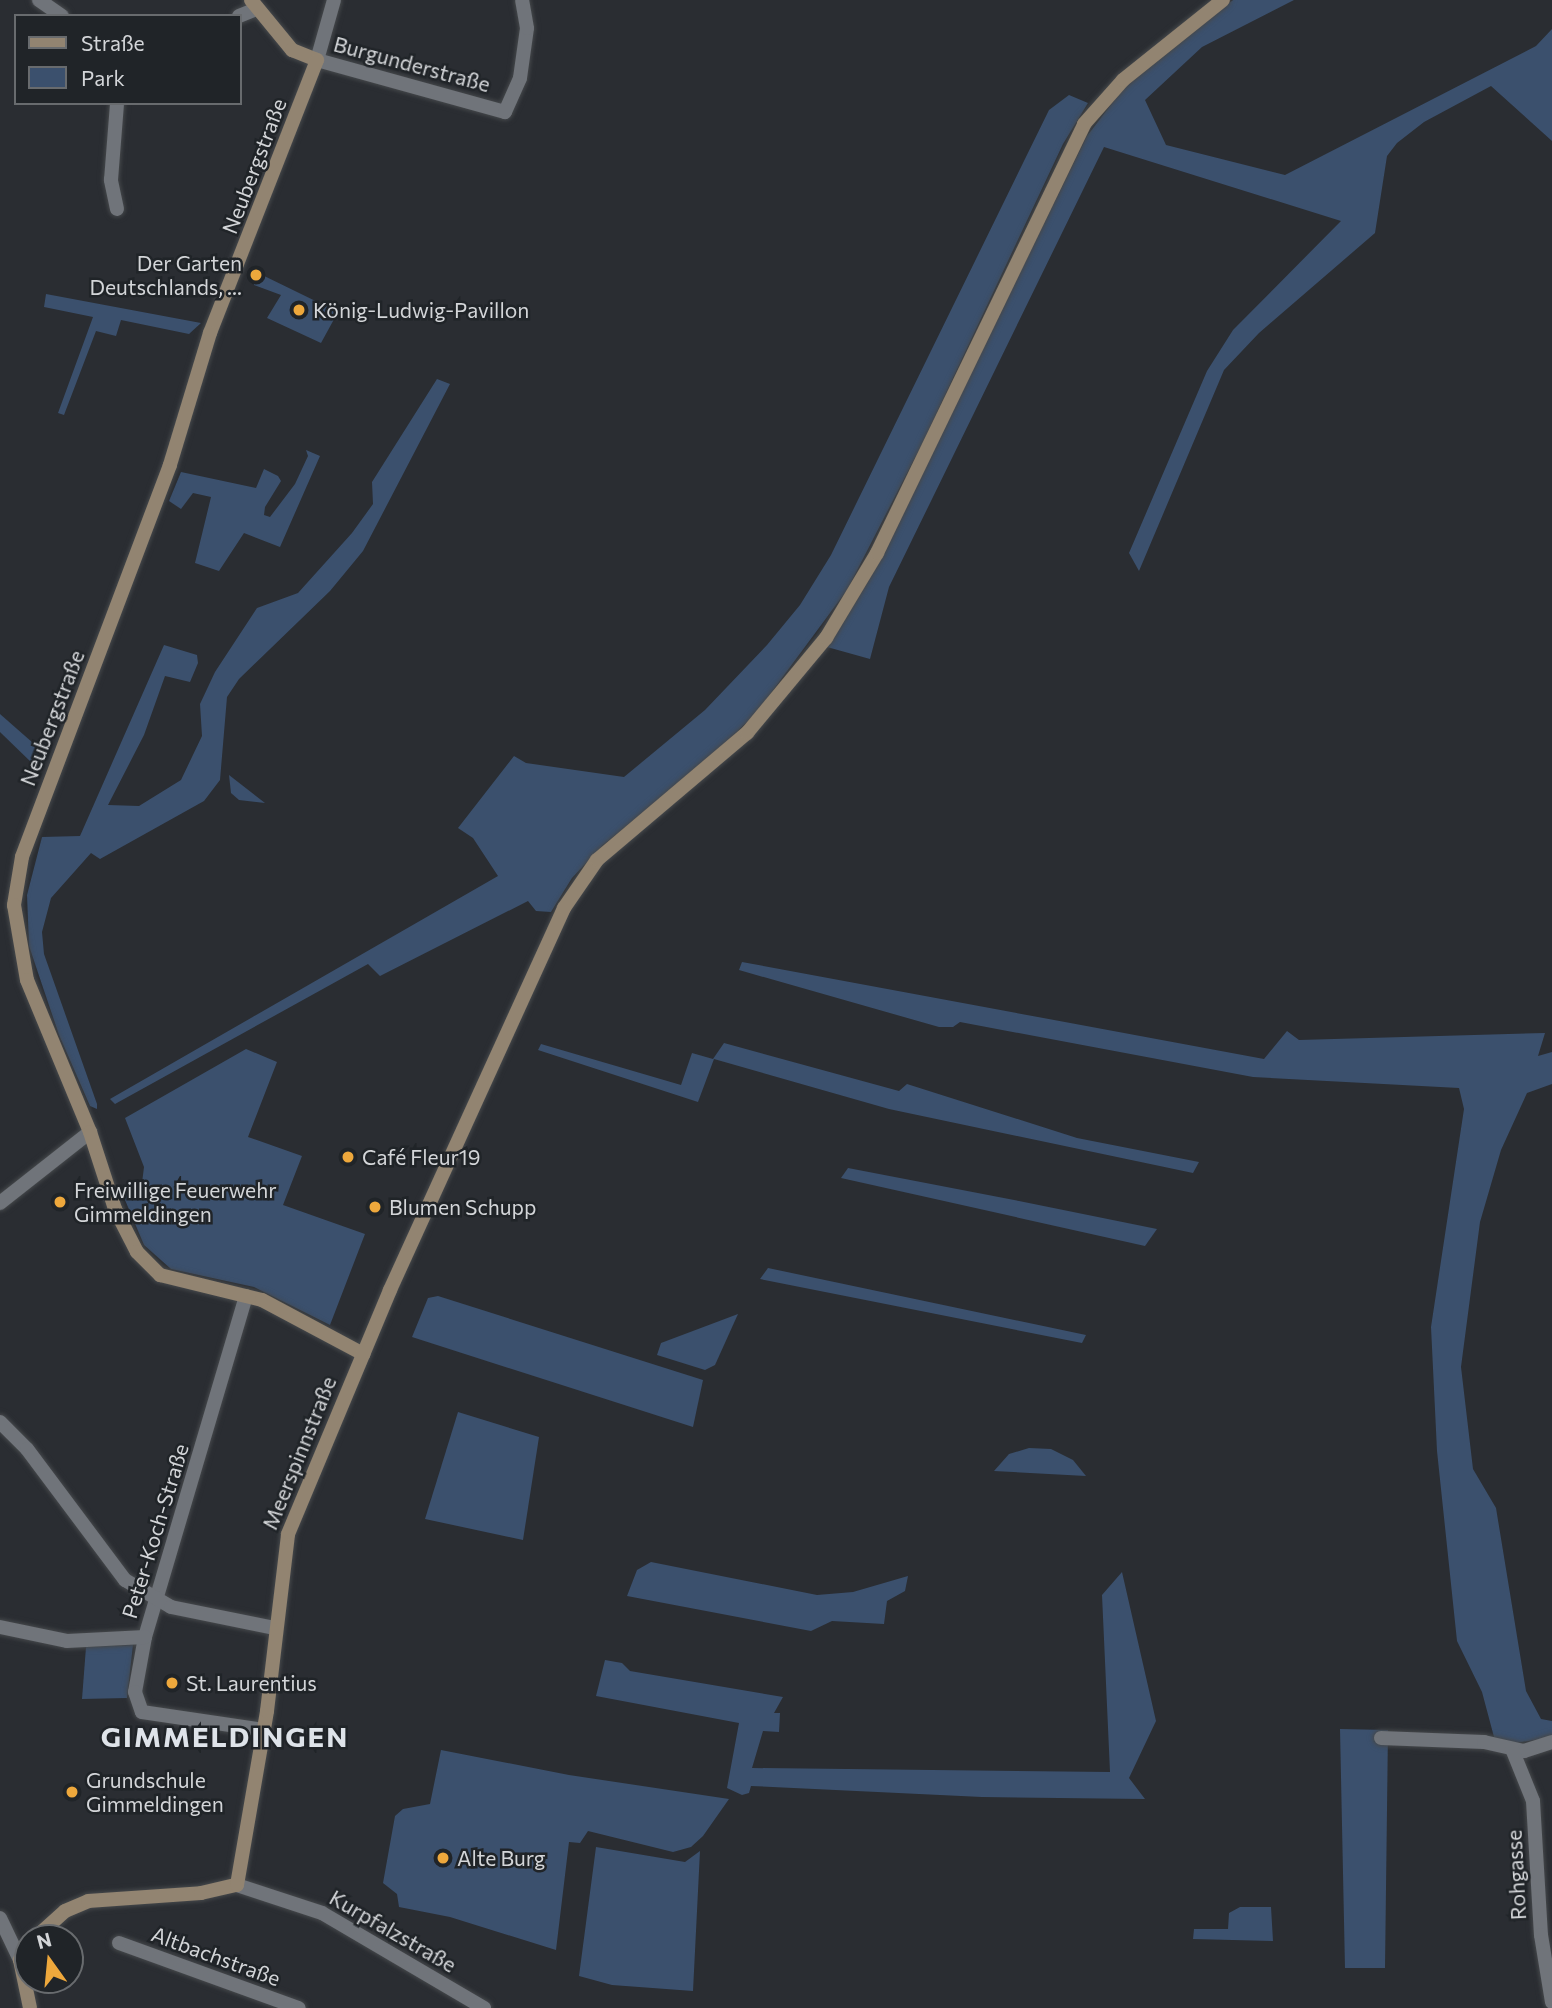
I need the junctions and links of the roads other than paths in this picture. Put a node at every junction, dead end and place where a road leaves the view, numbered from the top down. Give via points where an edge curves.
1 (39, 0) edge
2 (334, 0) edge
3 (522, 0) edge
4 (1223, 0) edge
5 (254, 5) edge
6 (59, 14) edge
7 (317, 60) junction
8 (117, 105) edge
9 (117, 209) dead end
10 (90, 1132) junction
11 (0, 1203) edge
12 (246, 1296) junction
13 (363, 1354) junction
14 (0, 1422) edge
15 (158, 1601) junction
16 (0, 1627) edge
17 (274, 1628) junction
18 (145, 1637) junction
19 (264, 1730) junction
20 (1381, 1738) dead end
21 (1552, 1742) edge
22 (1512, 1749) junction
23 (237, 1885) junction
24 (0, 1918) edge
25 (51, 1924) edge
26 (118, 1943) dead end
27 (14, 1947) edge
28 (1552, 2002) edge
29 (299, 2008) edge
30 (484, 2008) edge

1 - 6 street
2 - 7 street, Neubergstraße
3 - 7 street, Burgunderstraße via 527,28 520,78 505,112
4 - 13 street, Meerspinnstraße via 1123,80 1084,124 877,553 826,638 738,741 597,860 575,887 521,995
5 - 7 street via 292,50
7 - 10 street, Neubergstraße via 210,333 170,465 22,857 14,905 18,948 52,1049
8 - 9 street via 111,180
10 - 11 street
10 - 12 street, Neubergstraße via 115,1209 149,1266 177,1283
12 - 13 street, Neubergstraße via 292,1313 340,1346
12 - 15 street, Peter-Koch-Straße
13 - 17 street, Meerspinnstraße via 288,1534
14 - 15 street via 27,1450 116,1572
15 - 17 street
15 - 18 street, Peter-Koch-Straße
16 - 18 street, Peter-Koch-Straße via 67,1642
17 - 19 street, Meerspinnstraße
18 - 19 street via 135,1692 142,1712
19 - 23 street, Meerspinnstraße
20 - 22 street via 1484,1742
21 - 22 street via 1524,1751
22 - 28 street, Rohgasse via 1532,1801 1541,1935
23 - 25 street via 201,1893 88,1900
23 - 30 street, Kurpfalzstraße via 323,1913
24 - 27 street
26 - 29 street, Altbachstraße

